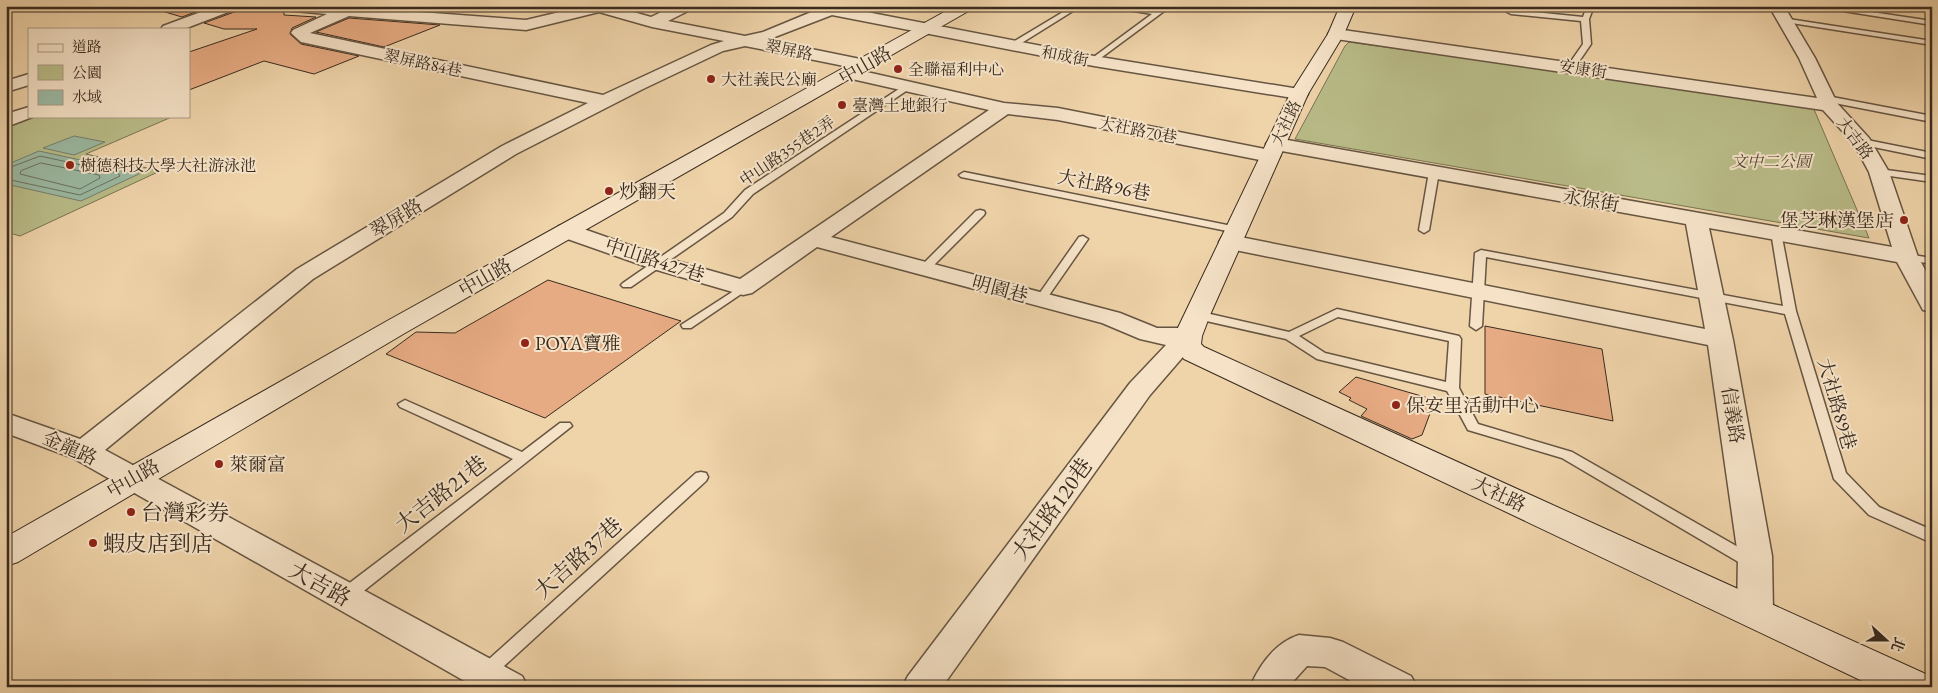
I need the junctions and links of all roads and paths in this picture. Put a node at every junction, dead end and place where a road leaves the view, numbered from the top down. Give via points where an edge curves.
1 (231, 6) edge
2 (292, 6) edge
3 (687, 6) edge
4 (966, 6) edge
5 (1078, 6) edge
6 (1107, 6) edge
7 (1168, 6) edge
8 (1348, 6) edge
9 (1513, 6) edge
10 (1590, 6) edge
11 (1814, 6) edge
12 (598, 7) edge
13 (354, 8) edge
14 (836, 8) edge
15 (1159, 13) junction
16 (1780, 13) edge
17 (1585, 19) junction
18 (652, 22) junction
19 (1932, 23) edge
20 (172, 28) edge
21 (926, 29) junction
22 (1336, 34) junction
23 (743, 41) junction
24 (1932, 43) edge
25 (1012, 46) junction
26 (1094, 61) junction
27 (1571, 67) junction
28 (857, 69) junction
29 (6, 76) edge
30 (26, 80) edge
31 (911, 86) junction
32 (6, 88) edge
33 (1299, 94) junction
34 (604, 101) junction
35 (1828, 102) junction
36 (1004, 108) junction
37 (28, 112) edge
38 (1932, 119) edge
39 (6, 121) edge
40 (1862, 142) junction
41 (1273, 150) junction
42 (1932, 156) edge
43 (1434, 172) junction
44 (1879, 172) junction
45 (964, 175) dead end
46 (1932, 179) edge
47 (980, 213) dead end
48 (1696, 219) junction
49 (567, 230) junction
50 (1424, 230) dead end
51 (1776, 232) junction
52 (1234, 236) junction
53 (812, 239) junction
54 (1083, 239) dead end
55 (1906, 257) junction
56 (1932, 261) edge
57 (658, 263) junction
58 (924, 269) junction
59 (627, 285) dead end
60 (743, 288) junction
61 (1478, 292) junction
62 (1712, 296) junction
63 (1041, 299) junction
64 (1932, 305) edge
65 (1790, 311) junction
66 (688, 325) dead end
67 (1192, 326) junction
68 (1476, 326) dead end
69 (1290, 336) junction
70 (1720, 340) junction
71 (1452, 388) junction
72 (405, 404) dead end
73 (6, 422) edge
74 (564, 426) dead end
75 (84, 451) junction
76 (523, 458) junction
77 (701, 477) dead end
78 (132, 479) junction
79 (1932, 537) edge
80 (6, 553) edge
81 (1755, 564) junction
82 (344, 597) junction
83 (1755, 613) junction
84 (497, 680) edge
85 (921, 687) edge
86 (1269, 687) edge
87 (1398, 687) edge
88 (1914, 687) edge

1 - 20 street
2 - 13 street, 翠屏路84巷
3 - 18 street
4 - 21 street, 中山路
5 - 25 lane
6 - 15 lane
7 - 15 lane
8 - 22 street, 大社路
9 - 17 lane via 1512,12
10 - 17 lane
11 - 19 lane
12 - 13 street, 翠屏路84巷 via 526,25
12 - 18 street, 翠屏路
13 - 34 street, 翠屏路84巷 via 299,33 307,39
14 - 21 street, 和成街
14 - 23 street via 769,35
15 - 26 lane
16 - 24 lane
16 - 35 street, 大吉路
17 - 27 lane via 1587,44
18 - 23 street, 翠屏路
21 - 25 street, 和成街
21 - 28 street, 中山路
22 - 27 street, 安康街
22 - 33 street, 大社路
23 - 28 street, 翠屏路
23 - 34 street, 翠屏路 via 717,48
25 - 26 street, 和成街
26 - 33 street, 和成街
27 - 35 street, 安康街
28 - 31 street, 翠屏路
28 - 49 street, 中山路
29 - 30 street
30 - 32 street
31 - 36 street, 大社路70巷
31 - 57 lane, 中山路355巷2弄 via 749,192 728,215
33 - 41 street, 大社路
34 - 75 street, 翠屏路 via 509,150 306,274
35 - 38 lane
35 - 40 street, 大吉路
36 - 41 street, 大社路70巷
36 - 53 street
37 - 39 street
40 - 42 lane
40 - 44 street, 大吉路
41 - 43 street, 永保街
41 - 52 street, 大社路
43 - 48 street, 永保街
43 - 50 lane
44 - 46 lane
44 - 55 street, 大吉路
45 - 52 lane, 大社路96巷
47 - 58 lane
48 - 51 street, 永保街
48 - 62 street, 信義路
49 - 57 street, 中山路427巷
49 - 78 street, 中山路
51 - 55 street, 永保街
51 - 65 lane, 大社路89巷
52 - 61 street
52 - 67 street, 大社路
53 - 58 street, 明園巷
53 - 60 street
54 - 63 lane
55 - 56 lane
55 - 64 street, 大吉路
57 - 59 lane, 中山路355巷2弄
57 - 60 street, 中山路427巷
58 - 63 street, 明園巷
60 - 66 lane
61 - 62 lane via 1481,253
61 - 68 lane
61 - 70 street
62 - 65 lane
62 - 70 street, 信義路
63 - 67 street, 明園巷 via 1112,318 1163,337
65 - 79 lane, 大社路89巷 via 1839,475 1874,511
67 - 69 lane
67 - 83 street, 大社路 via 1187,345 1194,352
67 - 85 street, 大社路120巷 via 1140,389
69 - 71 lane via 1321,356
69 - 71 lane via 1337,313 1455,339
70 - 81 street, 信義路
71 - 81 lane via 1473,427 1568,455
72 - 76 lane
73 - 75 street, 金龍路
74 - 76 lane, 大吉路21巷
75 - 78 street, 金龍路
76 - 82 lane, 大吉路21巷
77 - 84 lane, 大吉路37巷
78 - 80 street, 中山路
78 - 82 street, 大吉路
81 - 83 street, 信義路
82 - 84 street, 大吉路
83 - 88 street, 大社路
86 - 87 street via 1274,675 1299,650 1330,654

